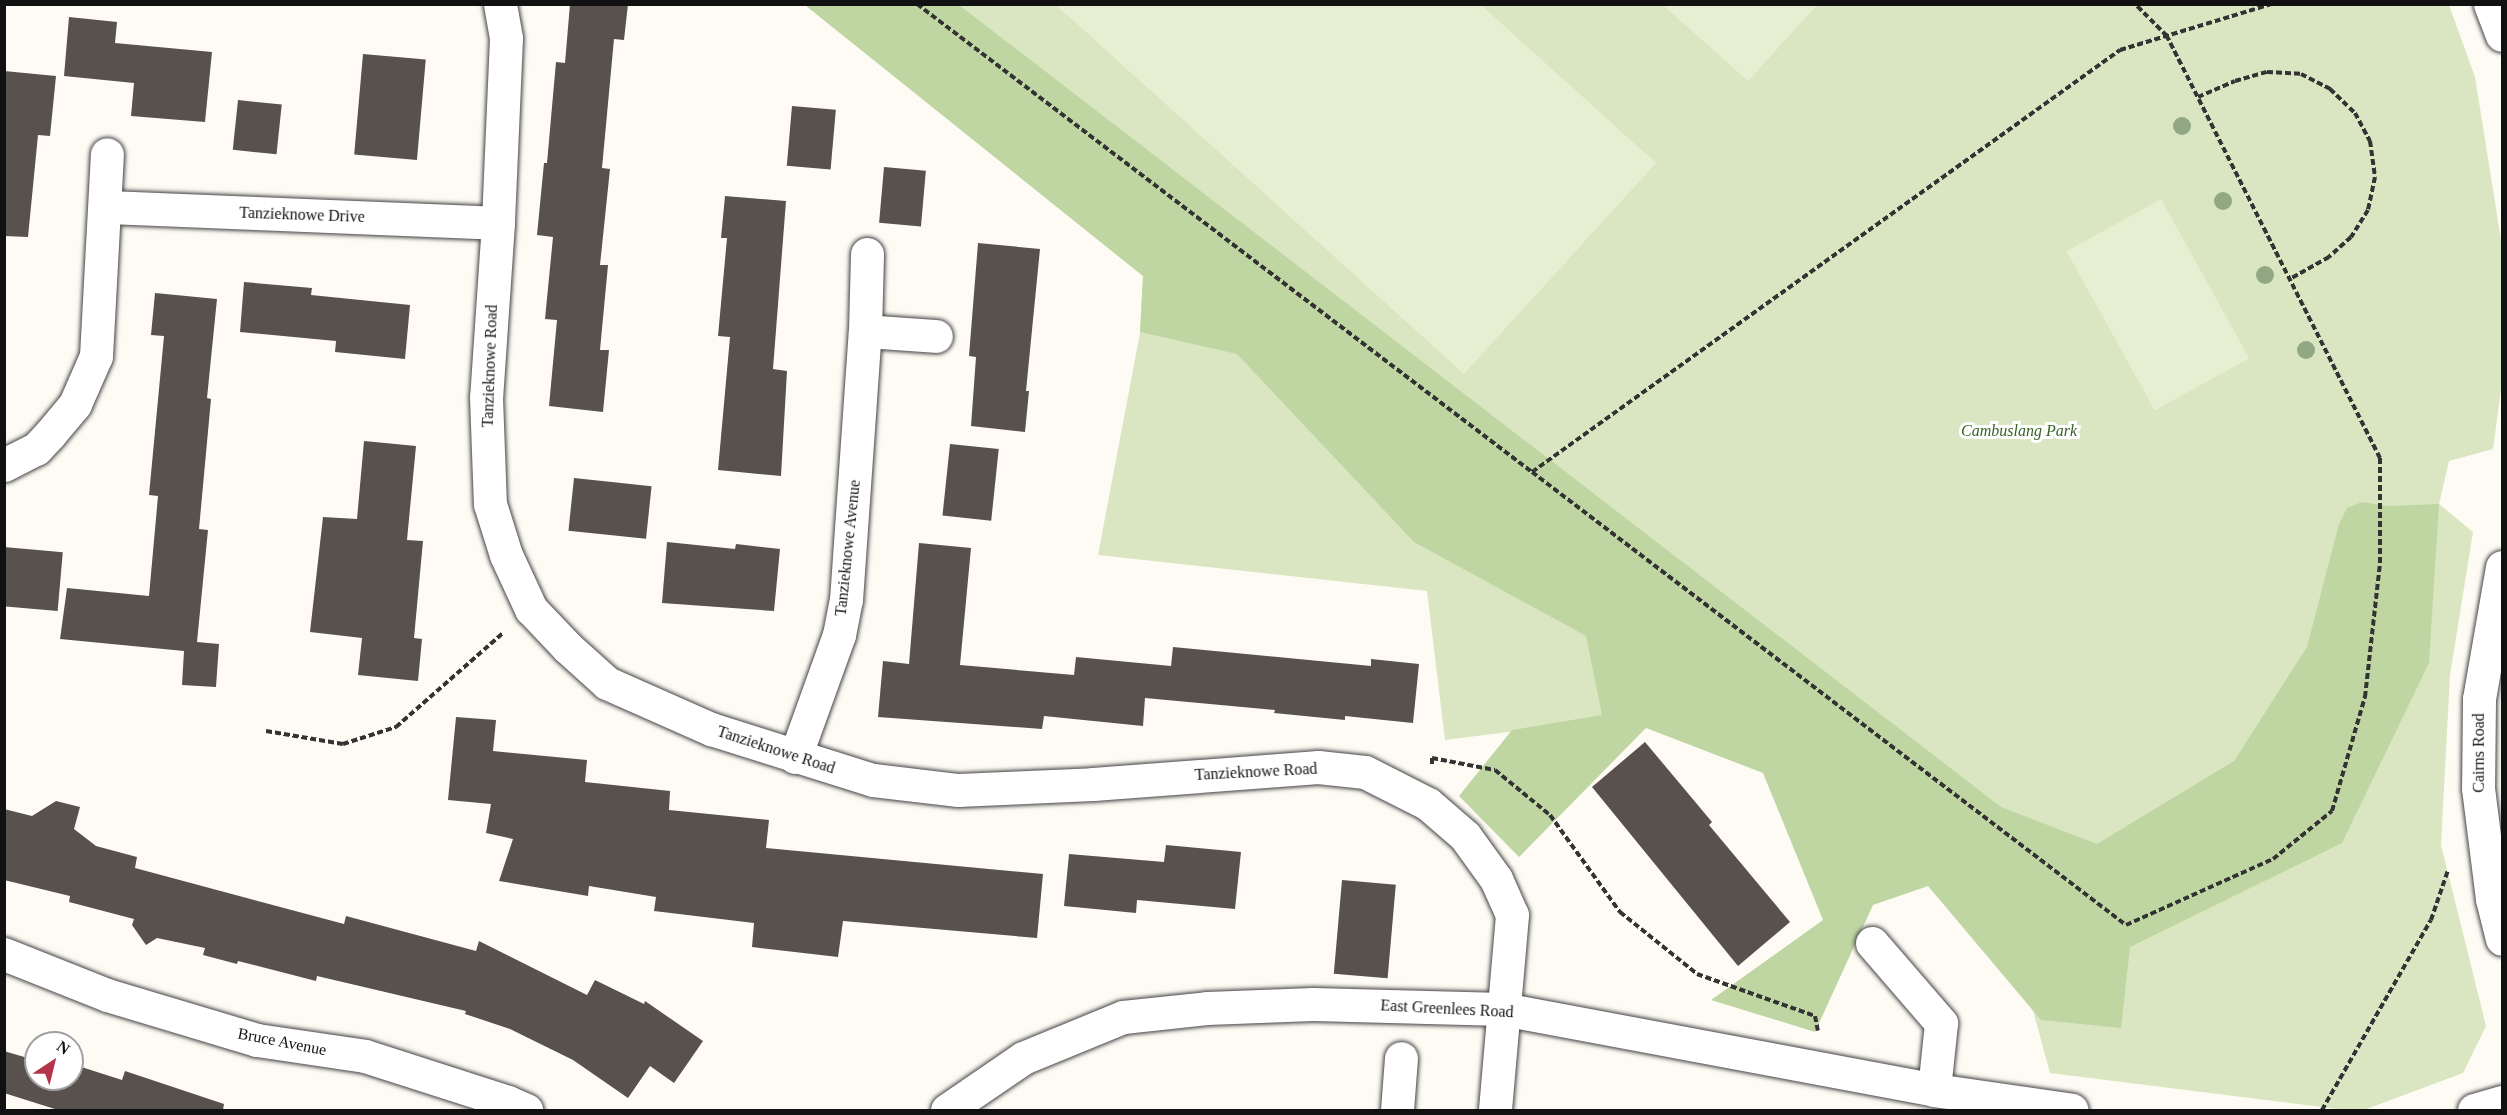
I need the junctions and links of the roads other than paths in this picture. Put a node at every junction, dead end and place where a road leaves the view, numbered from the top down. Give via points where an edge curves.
1 (500, 4) edge
2 (2490, 4) edge
3 (2502, 34) edge
4 (107, 154) dead end
5 (106, 207) junction
6 (498, 223) junction
7 (867, 254) dead end
8 (866, 331) junction
9 (936, 336) dead end
10 (4, 465) edge
11 (2502, 567) edge
12 (795, 757) junction
13 (2502, 939) edge
14 (1872, 943) dead end
15 (4, 954) edge
16 (1503, 1010) junction
17 (1401, 1058) dead end
18 (1934, 1090) junction
19 (2502, 1102) edge
20 (526, 1110) edge
21 (947, 1110) edge
22 (1397, 1110) edge
23 (1495, 1110) edge
24 (2072, 1110) edge
25 (2474, 1110) edge

1 - 6 street, Tanzieknowe Road via 506,38
2 - 3 street
4 - 5 street
5 - 6 street, Tanzieknowe Drive
5 - 10 street via 96,356 75,404 50,434 36,448
6 - 12 street, Tanzieknowe Road via 486,397 490,504 506,555 531,609 607,683 711,729
7 - 8 street, Tanzieknowe Avenue
8 - 9 street
8 - 12 street, Tanzieknowe Avenue via 846,600 839,635
11 - 13 street, Cairns Road via 2479,699 2478,788 2492,899
12 - 16 street, Tanzieknowe Road via 873,780 958,790 1318,767 1365,771 1428,804 1465,836 1496,879 1512,915
14 - 18 street via 1941,1023
15 - 20 street, Bruce Avenue via 107,995 257,1040 365,1056
16 - 18 street, East Greenlees Road
16 - 21 street, East Greenlees Road via 1313,1004 1207,1008 1123,1017 1023,1058
16 - 23 street, Tanzieknowe Road
17 - 22 street
18 - 24 street, East Greenlees Road
19 - 25 street

